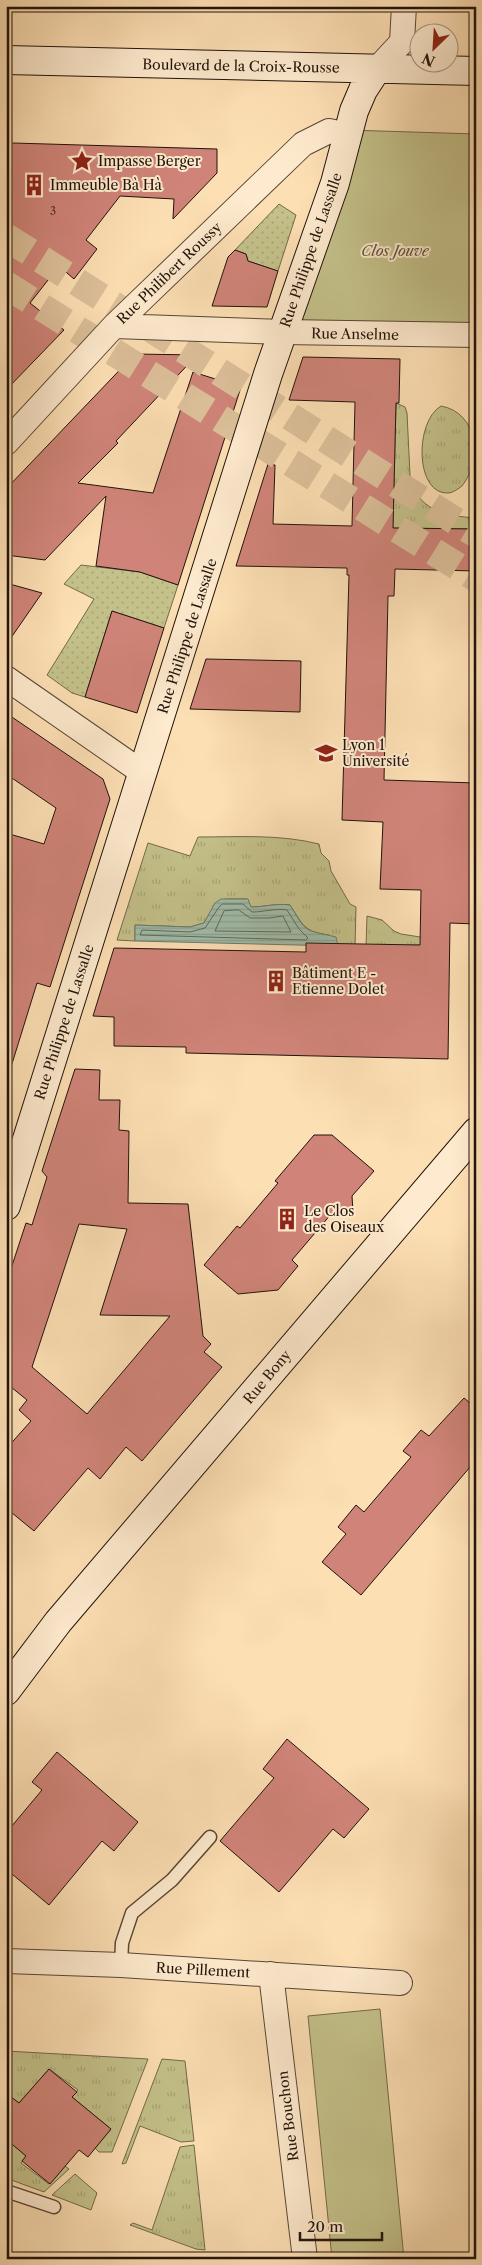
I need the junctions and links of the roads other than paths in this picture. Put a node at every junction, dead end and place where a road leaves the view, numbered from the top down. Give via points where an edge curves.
1 (404, 6) edge
2 (6, 60) edge
3 (376, 70) junction
4 (476, 71) edge
5 (348, 135) junction
6 (114, 326) junction
7 (282, 332) junction
8 (476, 336) edge
9 (6, 443) edge
10 (6, 678) edge
11 (143, 773) junction
12 (476, 1132) edge
13 (6, 1206) edge
14 (58, 1622) junction
15 (6, 1662) edge
16 (6, 1692) edge
17 (210, 1837) dead end
18 (6, 1961) edge
19 (122, 1966) junction
20 (271, 1974) junction
21 (400, 1983) dead end
22 (6, 2191) edge
23 (54, 2207) dead end
24 (306, 2259) edge

1 - 3 street via 402,42
2 - 3 street, Boulevard de la Croix-Rousse
3 - 4 street, Boulevard de la Croix-Rousse
3 - 5 street, Rue Philippe de Lassalle via 363,90
5 - 6 street, Rue Philibert Roussy via 329,130 303,144
5 - 7 street, Rue Philippe de Lassalle via 335,183
6 - 7 street, Rue Anselme
6 - 9 street, Rue Philibert Roussy
7 - 8 street, Rue Anselme
7 - 11 street, Rue Philippe de Lassalle
10 - 11 street
11 - 13 street, Rue Philippe de Lassalle
12 - 14 street, Rue Bony
14 - 15 street, Rue Bony
14 - 16 street, Rue Bony
17 - 19 lane via 172,1880 132,1913 122,1943
18 - 19 street, Rue Pillement
19 - 20 street, Rue Pillement
20 - 21 street, Rue Pillement
20 - 24 street, Rue Bouchon
22 - 23 lane

